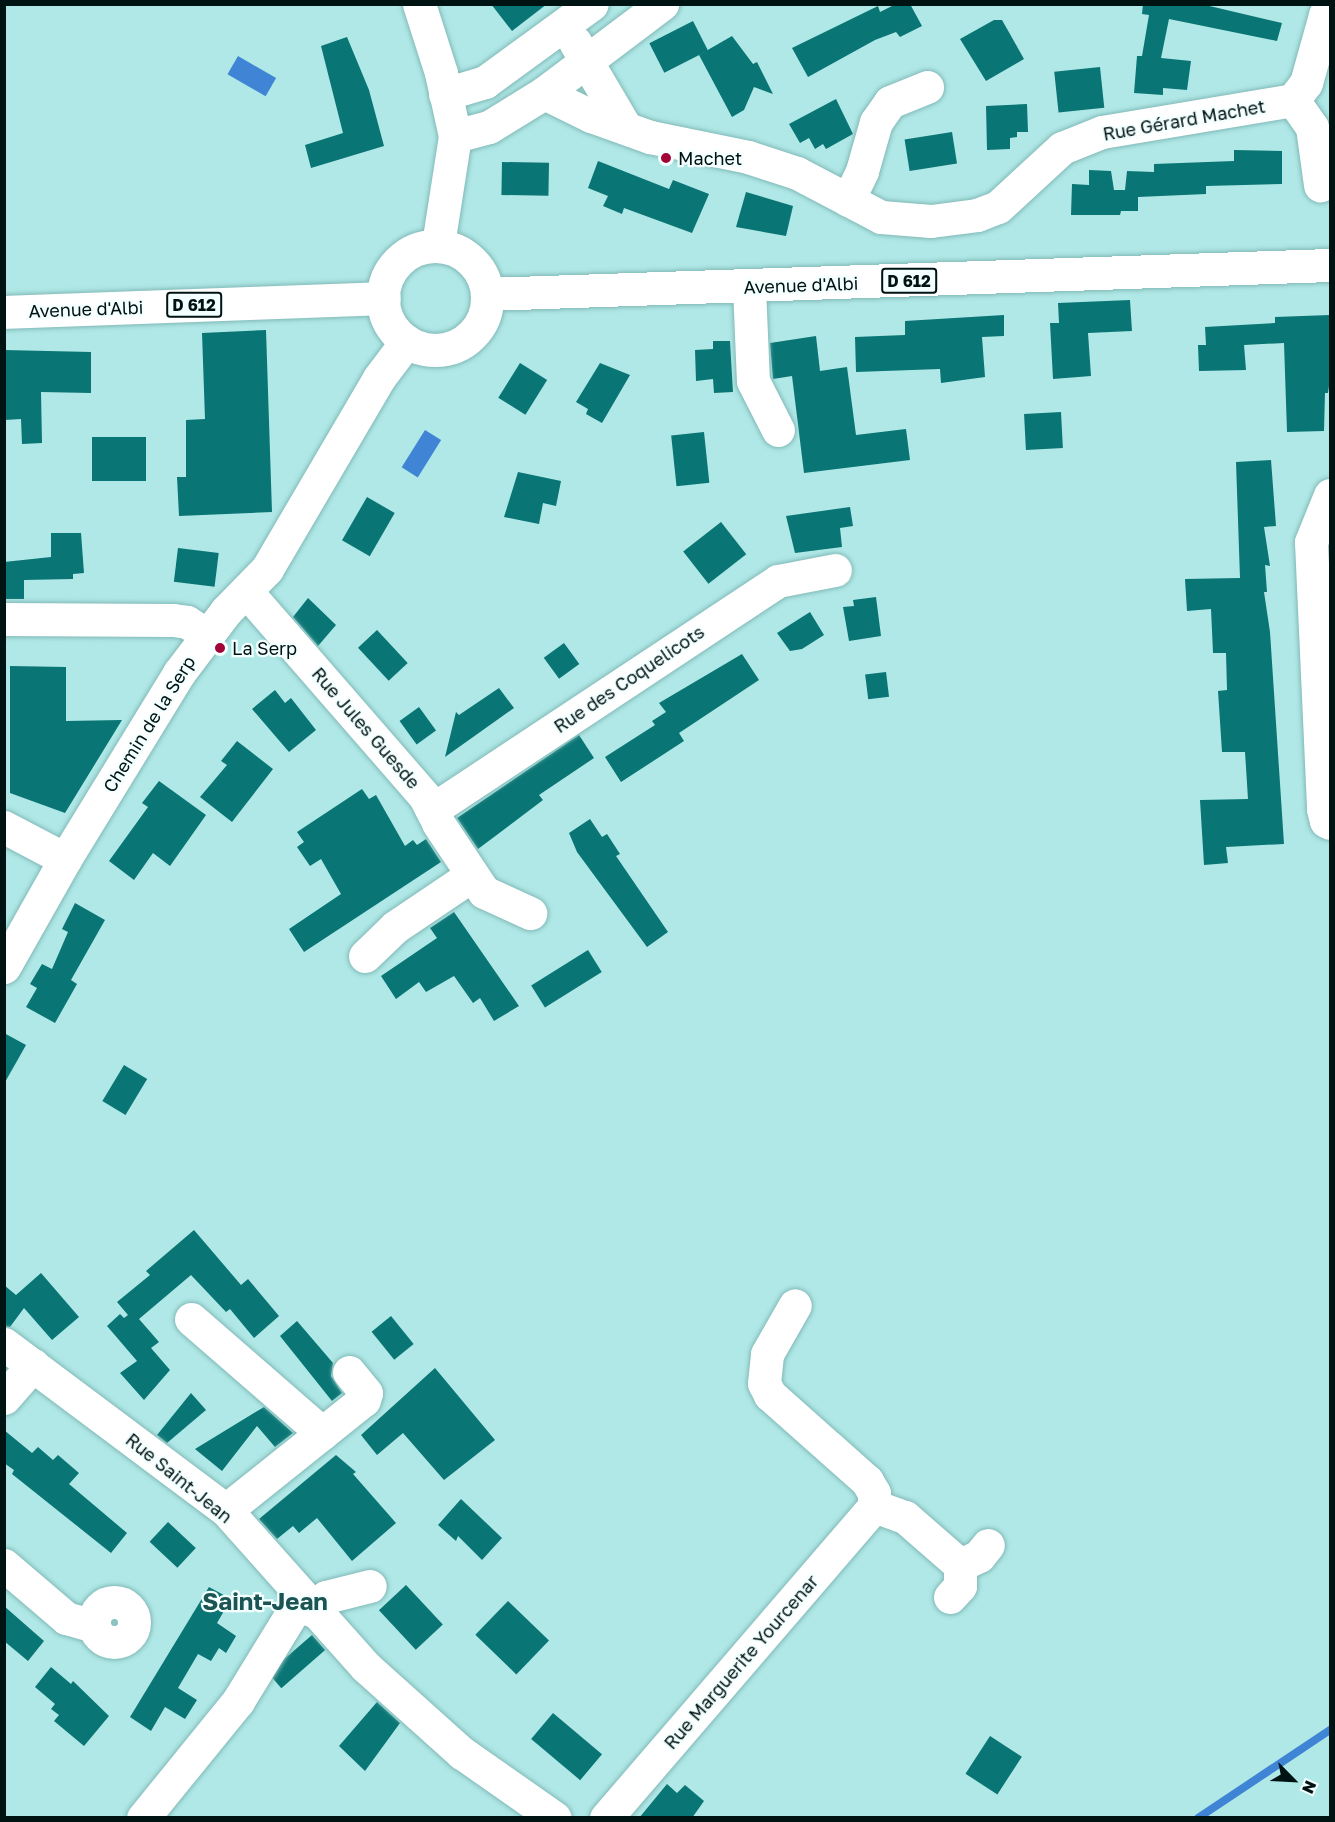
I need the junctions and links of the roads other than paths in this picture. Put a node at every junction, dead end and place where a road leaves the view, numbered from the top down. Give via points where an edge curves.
1 (419, 4) edge
2 (592, 4) edge
3 (662, 4) edge
4 (1321, 10) edge
5 (563, 26) junction
6 (588, 59) junction
7 (927, 87) dead end
8 (544, 93) junction
9 (445, 94) junction
10 (1293, 100) junction
11 (624, 126) junction
12 (455, 136) junction
13 (1320, 185) dead end
14 (848, 200) junction
15 (438, 245) junction
16 (1330, 265) edge
17 (749, 287) junction
18 (488, 294) junction
19 (384, 298) junction
20 (4, 312) edge
21 (407, 341) junction
22 (778, 430) dead end
23 (1330, 495) edge
24 (835, 570) dead end
25 (246, 591) junction
26 (4, 619) edge
27 (207, 635) junction
28 (1323, 682) edge
29 (432, 810) junction
30 (1330, 824) edge
31 (4, 828) edge
32 (64, 860) junction
33 (472, 875) junction
34 (530, 913) dead end
35 (364, 956) dead end
36 (4, 967) edge
37 (795, 1305) dead end
38 (191, 1319) dead end
39 (4, 1344) edge
40 (33, 1365) junction
41 (349, 1372) dead end
42 (4, 1398) edge
43 (322, 1433) junction
44 (874, 1506) junction
45 (226, 1510) junction
46 (988, 1545) dead end
47 (4, 1565) edge
48 (960, 1565) junction
49 (370, 1586) dead end
50 (950, 1597) dead end
51 (306, 1604) junction
52 (94, 1626) dead end
53 (143, 1818) edge
54 (555, 1818) edge
55 (606, 1818) edge

1 - 9 street
2 - 5 street
3 - 6 street
4 - 10 street via 1306,83
5 - 6 street
5 - 9 street via 485,82
6 - 8 street
6 - 11 street
7 - 14 street via 890,102 876,122 862,171
8 - 11 street, Rue Gérard Machet via 591,116
8 - 12 street via 489,127
9 - 12 street
10 - 13 street via 1312,127
10 - 14 street, Rue Gérard Machet via 1102,132 1062,148 1020,190 998,207 977,215 931,221 881,217
11 - 14 street, Rue Gérard Machet via 686,147 772,164
12 - 15 street
15 - 18 street via 465,255 476,266
15 - 19 street via 420,248 394,266
16 - 17 street, Avenue d'Albi / D 612
17 - 18 street, Avenue d'Albi / D 612
17 - 22 street via 753,381
18 - 21 street via 479,326 468,338 438,350
19 - 20 street, Avenue d'Albi / D 612
19 - 21 street via 389,321
21 - 25 street, Chemin de la Serp via 379,378 267,569
23 - 28 street via 1311,542
24 - 29 street, Rue des Coquelicots via 778,581
25 - 27 street, Chemin de la Serp
25 - 29 street, Rue Jules Guesde via 425,797
26 - 27 street via 173,620 187,622
27 - 32 street, Chemin de la Serp via 179,673
28 - 30 street via 1323,809
29 - 33 street, Rue Jules Guesde
31 - 32 street
32 - 36 street, Chemin de la Serp
33 - 34 street, Rue Jules Guesde via 484,892
33 - 35 street via 395,927
37 - 44 street via 767,1354 764,1383 770,1395 867,1481 874,1493
38 - 43 street
39 - 40 street, Rue Saint-Jean
40 - 42 street
40 - 45 street, Rue Saint-Jean
41 - 43 street via 366,1393 364,1400
43 - 45 street
44 - 48 street via 905,1517
44 - 55 street, Rue Marguerite Yourcenar
45 - 51 street, Rue Saint-Jean
46 - 48 street via 979,1556
47 - 52 street via 66,1618
48 - 50 street via 960,1586
49 - 51 street
51 - 53 street via 238,1701
51 - 54 street, Rue Saint-Jean via 366,1667 462,1753

